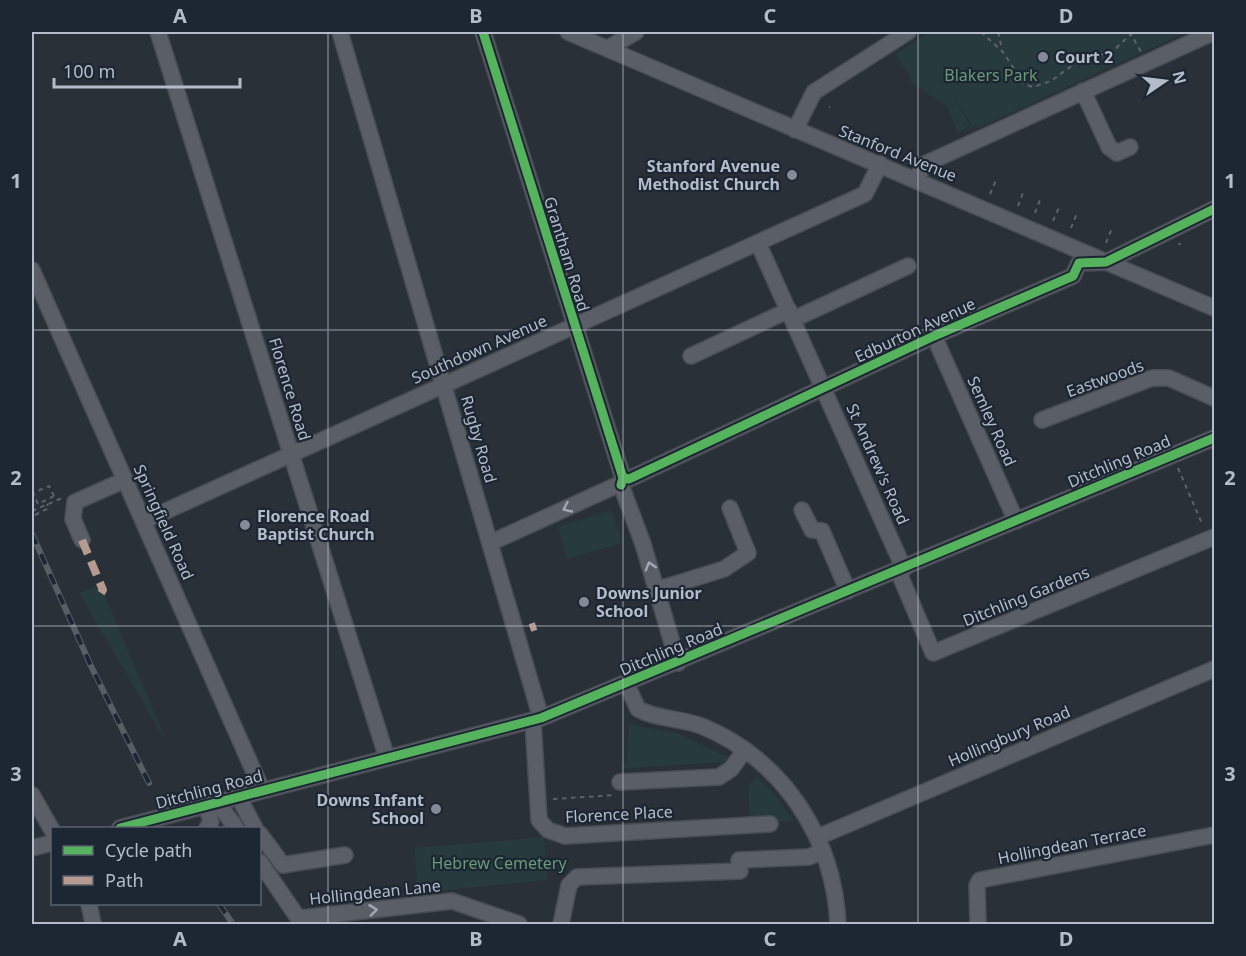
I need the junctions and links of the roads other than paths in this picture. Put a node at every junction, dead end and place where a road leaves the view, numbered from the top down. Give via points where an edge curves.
1 (158, 32) edge
2 (340, 32) edge
3 (483, 32) edge
4 (568, 32) edge
5 (636, 32) edge
6 (908, 32) edge
7 (1214, 32) edge
8 (608, 48) junction
9 (1083, 92) junction
10 (795, 130) junction
11 (1130, 147) dead end
12 (880, 164) junction
13 (916, 179) junction
14 (1215, 209) edge
15 (758, 243) junction
16 (1106, 262) junction
17 (908, 266) dead end
18 (32, 270) edge
19 (1215, 308) edge
20 (791, 314) junction
21 (574, 326) junction
22 (934, 336) junction
23 (691, 356) dead end
24 (444, 385) junction
25 (825, 388) junction
26 (1215, 398) edge
27 (1042, 420) dead end
28 (1215, 438) edge
29 (292, 454) junction
30 (125, 480) junction
31 (622, 482) junction
32 (730, 508) dead end
33 (802, 510) dead end
34 (144, 521) junction
35 (1016, 521) junction
36 (1212, 539) edge
37 (82, 540) dead end
38 (490, 543) junction
39 (901, 570) junction
40 (656, 590) junction
41 (848, 591) junction
42 (678, 663) junction
43 (1215, 669) edge
44 (627, 685) junction
45 (537, 720) junction
46 (746, 750) junction
47 (387, 758) junction
48 (620, 782) road end
49 (262, 790) junction
50 (32, 795) edge
51 (238, 796) junction
52 (212, 803) junction
53 (770, 824) dead end
54 (147, 825) edge
55 (129, 827) edge
56 (208, 827) edge
57 (235, 827) edge
58 (254, 827) edge
59 (51, 828) edge
60 (261, 835) edge
61 (1215, 835) edge
62 (51, 843) edge
63 (820, 844) junction
64 (32, 848) edge
65 (345, 855) dead end
66 (261, 863) edge
67 (89, 905) edge
68 (93, 924) edge
69 (519, 924) edge
70 (561, 924) edge
71 (838, 924) edge
72 (978, 924) edge

1 - 29 street, Florence Road
2 - 24 street, Rugby Road
3 - 21 street, Grantham Road
4 - 8 street, Stanford Avenue
5 - 8 street
6 - 10 street via 814,92
7 - 9 street
8 - 10 street, Stanford Avenue
9 - 11 street via 1109,147 1118,153
9 - 13 street via 925,164
10 - 12 street, Stanford Avenue
12 - 13 street, Stanford Avenue
12 - 15 street, Southdown Avenue via 865,194
13 - 16 street, Stanford Avenue
14 - 16 street, Edburton Avenue
15 - 20 street, St Andrew's Road
15 - 21 street, Southdown Avenue
16 - 19 street, Stanford Avenue
16 - 22 street, Edburton Avenue via 1079,263 1073,276
17 - 20 street
18 - 30 street, Springfield Road
20 - 23 street
20 - 25 street, St Andrew's Road
21 - 24 street, Southdown Avenue
21 - 31 street, Grantham Road
22 - 25 street, Edburton Avenue
22 - 35 street, Semley Road
24 - 29 street, Southdown Avenue
24 - 38 street, Rugby Road
25 - 31 street, Edburton Avenue
25 - 39 street, St Andrew's Road
26 - 27 street, Eastwoods via 1169,378 1152,378
28 - 35 street, Ditchling Road
29 - 34 street, Southdown Avenue
29 - 47 street, Florence Road
30 - 34 street, Springfield Road
30 - 37 street via 75,502 73,519
31 -> 38 street, Edburton Avenue
40 -> 31 street, Grantham Road
32 - 40 street via 748,553 724,569
33 - 41 street via 812,530 822,531
34 - 49 street, Springfield Road
35 - 39 street, Ditchling Road
36 - 39 street, Ditchling Gardens via 933,653
38 - 45 street, Rugby Road
39 - 41 street, Ditchling Road
40 - 42 street, Grantham Road
41 - 42 street, Ditchling Road
42 - 44 street, Ditchling Road
43 - 63 street, Hollingbury Road
44 - 45 street, Ditchling Road
44 - 46 street via 641,711 702,726
45 - 47 street, Ditchling Road
45 - 53 street, Florence Place via 538,800 542,825 553,833 565,836
46 - 48 street via 719,777
46 - 63 street via 783,783
47 - 49 street, Ditchling Road
49 - 51 street, Ditchling Road
50 - 59 street
51 - 52 street, Ditchling Road
51 - 58 street
52 - 54 street, Ditchling Road
52 - 56 street
52 - 57 street
54 - 55 street, Ditchling Road
60 - 65 street via 283,865
61 - 72 street, Hollingdean Terrace via 980,880
62 - 64 street
63 - 70 street, Hollingbury Road via 809,857 739,860 740,871 577,877 569,885
63 - 71 street via 834,889
66 -> 69 street, Hollingdean Lane via 301,918 452,902
67 - 68 street

